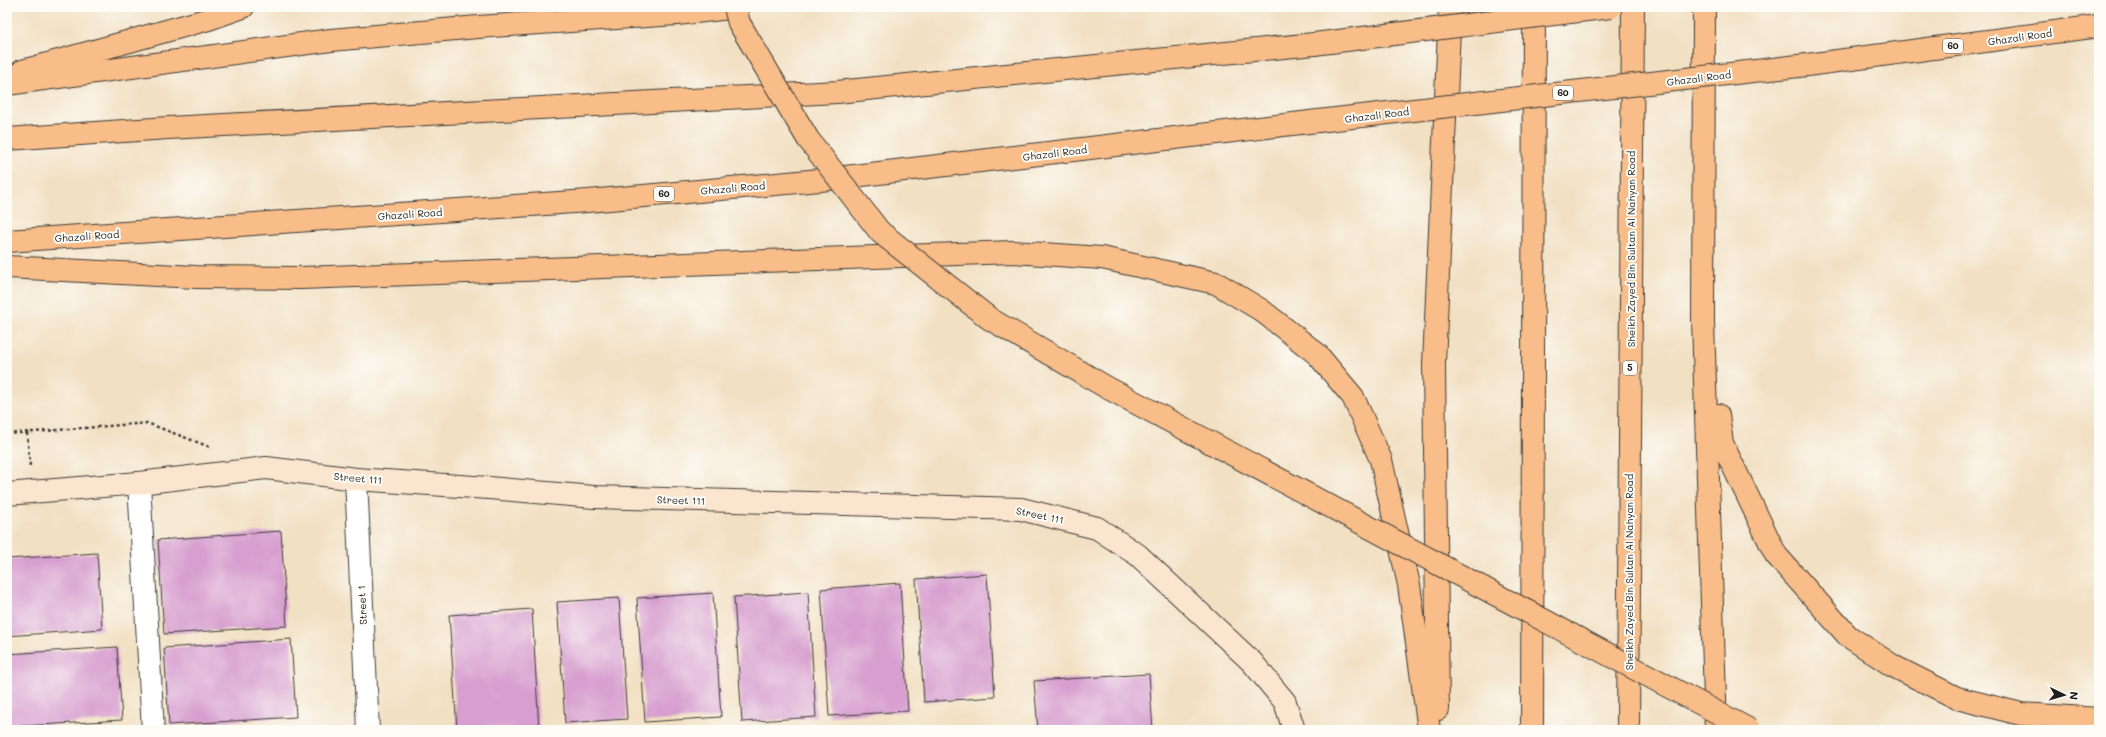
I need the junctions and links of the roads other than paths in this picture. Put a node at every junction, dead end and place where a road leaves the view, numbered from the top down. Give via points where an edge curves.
1 (243, 7) edge
2 (735, 7) edge
3 (739, 7) edge
4 (1450, 7) edge
5 (1534, 7) edge
6 (1611, 7) edge
7 (1633, 7) edge
8 (1704, 7) edge
9 (2098, 26) edge
10 (7, 75) edge
11 (7, 84) edge
12 (7, 139) edge
13 (7, 241) edge
14 (7, 267) edge
15 (1703, 321) junction
16 (356, 479) junction
17 (139, 483) junction
18 (7, 494) edge
19 (2099, 719) edge
20 (153, 730) edge
21 (368, 730) edge
22 (1294, 730) edge
23 (1429, 730) edge
24 (1438, 730) edge
25 (1532, 730) edge
26 (1628, 730) edge
27 (1716, 730) edge
28 (1750, 730) edge

1 - 10 highway via 209,19
2 - 28 highway, bridge via 739,23 808,139 880,232 990,319 1113,390
3 - 11 highway via 332,40
4 - 24 highway via 1434,364
5 - 25 highway
6 - 12 highway, bridge via 1314,44 837,92
7 - 26 highway, Sheikh Zayed Bin Sultan Al Nahyan Road / 5
8 - 15 highway
9 - 13 highway, Ghazali Road / 60, bridge via 1807,65 820,180 581,202
14 - 23 highway via 196,277 301,278 1013,252 1102,258 1216,283 1261,310 1317,354 1353,397 1381,460 1409,585
15 - 19 highway via 1722,443 1776,555 1848,636 1893,666 1956,698 2021,714
15 - 27 highway
16 - 17 street, Street 111 via 266,468
16 - 21 street, Street 1
16 - 22 street, Street 111 via 594,497 1021,509 1098,528 1138,555 1252,662 1285,702
17 - 18 street, Street 111
17 - 20 street

